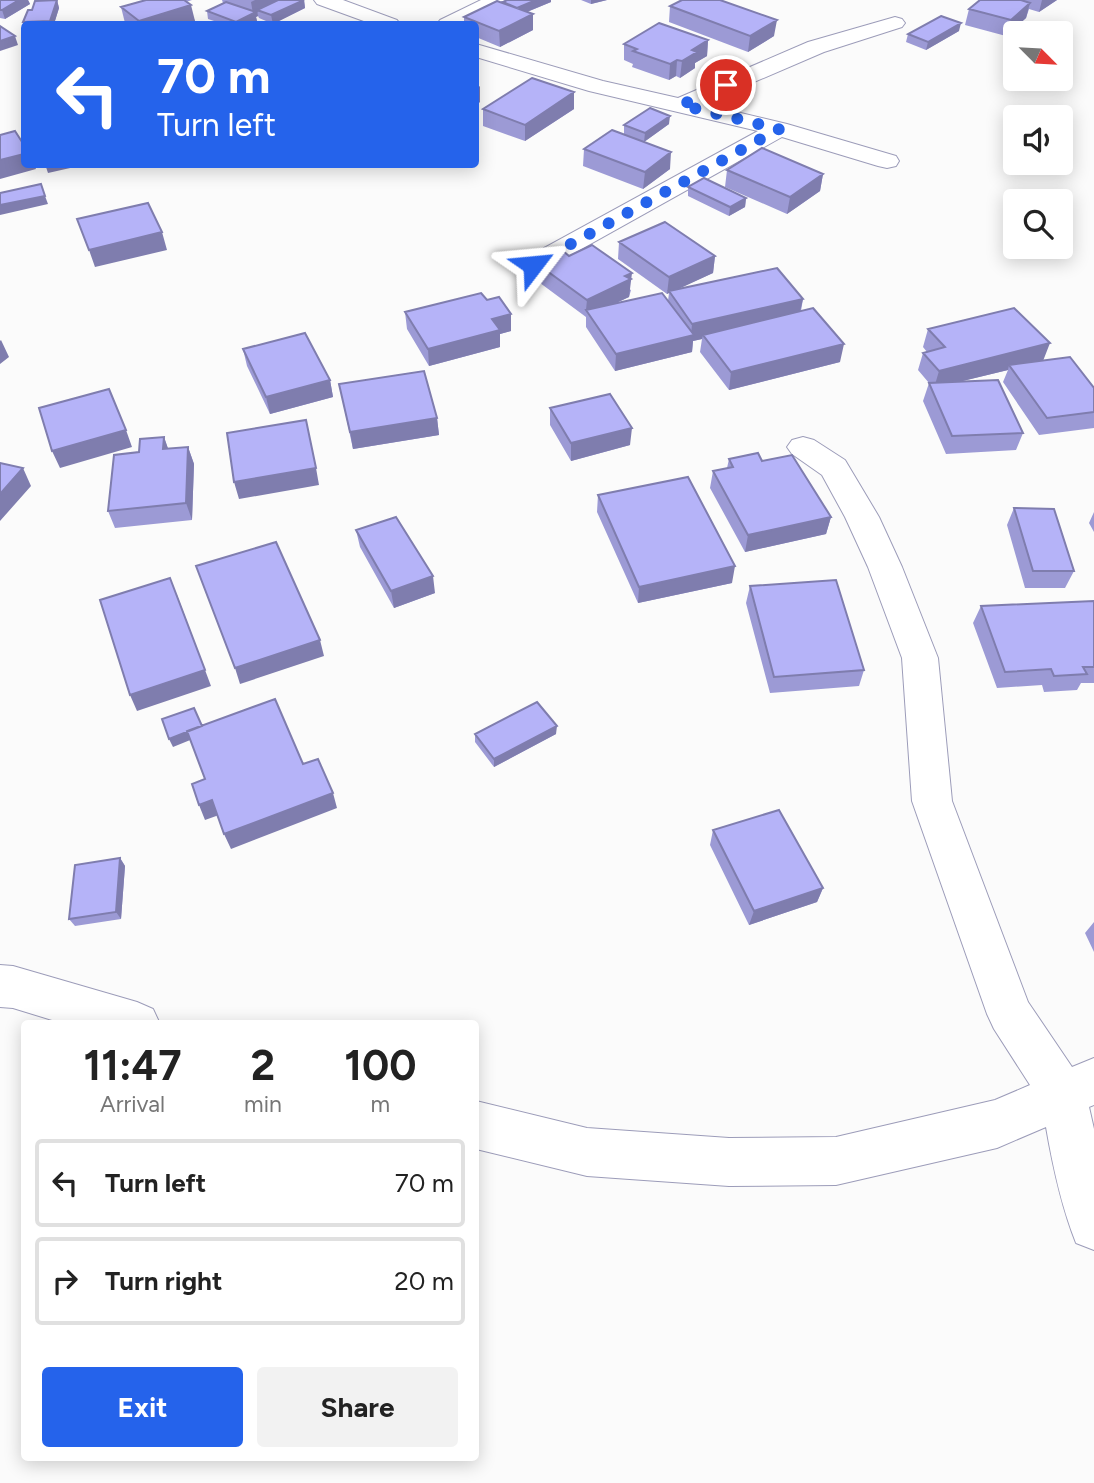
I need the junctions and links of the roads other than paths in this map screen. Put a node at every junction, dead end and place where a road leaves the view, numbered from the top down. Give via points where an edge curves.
1 (324, 0) edge
2 (497, 0) edge
3 (382, 21) edge
4 (453, 21) edge
5 (895, 23) dead end
6 (479, 51) edge
7 (681, 105) junction
8 (779, 129) junction
9 (887, 161) dead end
10 (533, 265) dead end
11 (803, 447) dead end
12 (0, 986) edge
13 (124, 1020) edge
14 (1079, 1087) edge
15 (479, 1126) edge
16 (1094, 1225) edge

1 - 3 street
2 - 4 street
5 - 7 street via 816,47
6 - 7 street
7 - 8 street
8 - 9 street
8 - 10 street
11 - 14 street via 834,468 886,567 920,658 932,801 1010,1014
12 - 13 street
14 - 15 street via 996,1124 836,1161 729,1162 587,1152
14 - 16 street via 1081,1185

